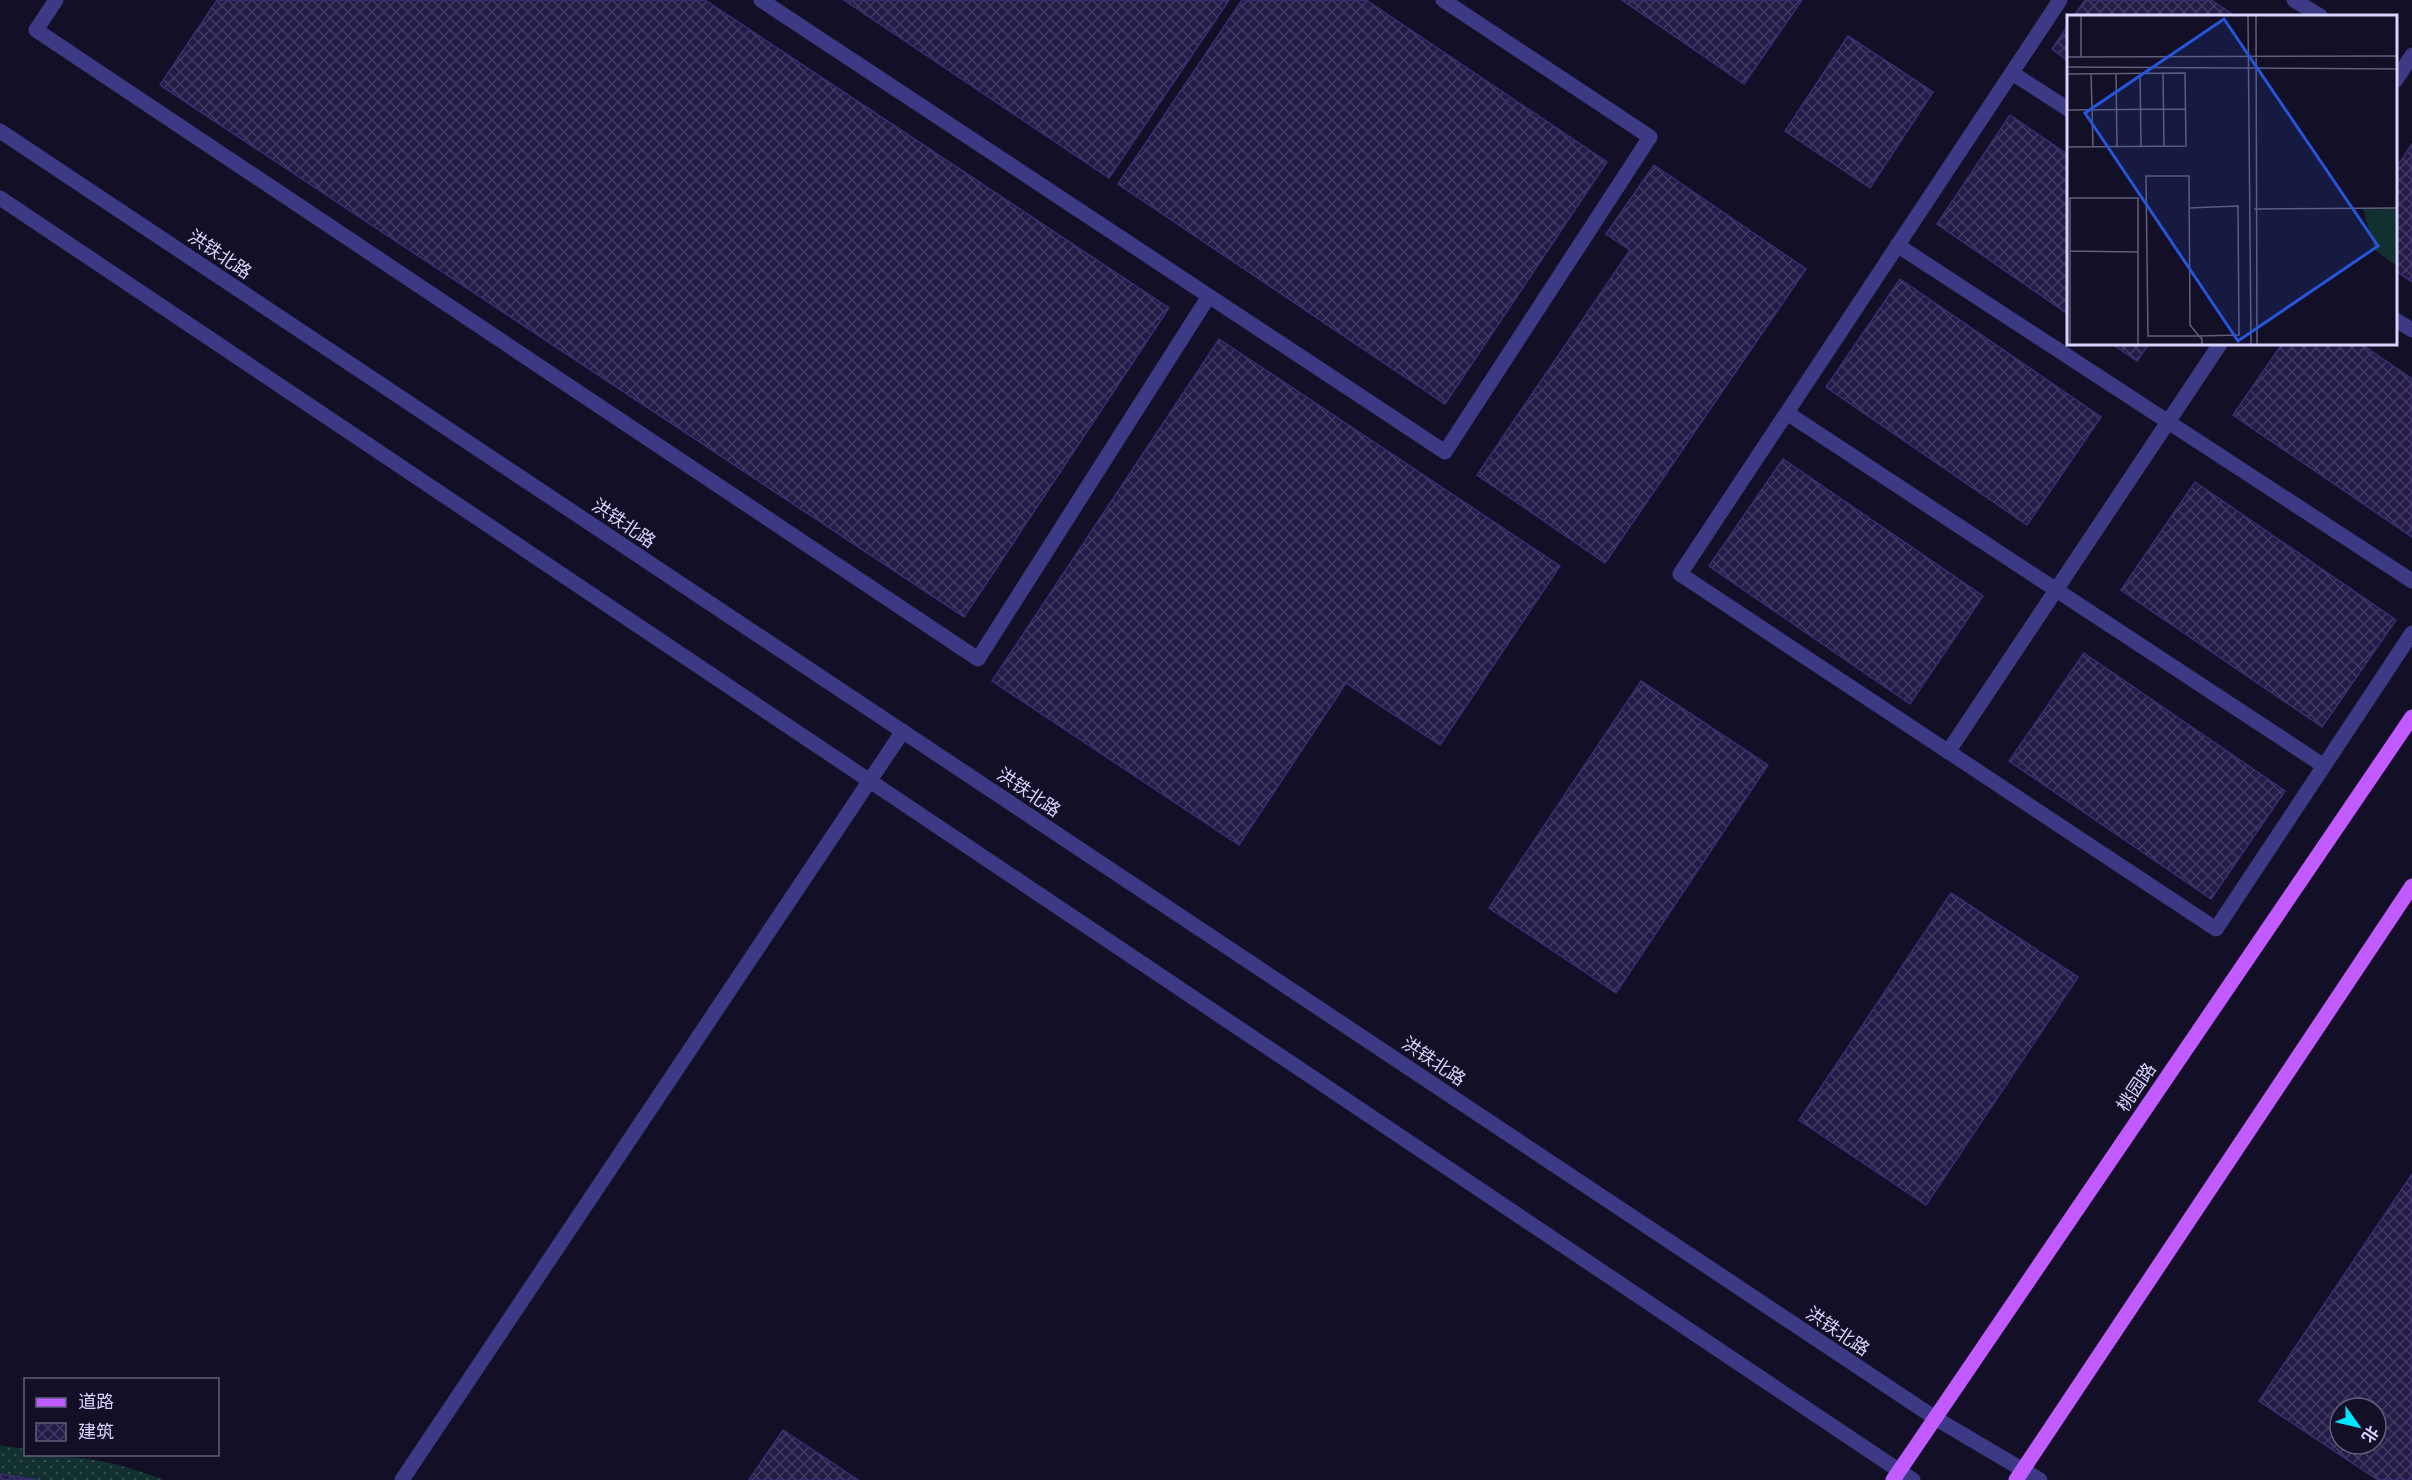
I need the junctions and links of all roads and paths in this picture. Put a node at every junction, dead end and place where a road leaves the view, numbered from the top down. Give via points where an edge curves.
1 (56, 0) edge
2 (761, 0) edge
3 (1443, 0) edge
4 (2060, 0) edge
5 (2294, 0) edge
6 (2318, 15) edge
7 (2412, 55) edge
8 (2012, 73) junction
9 (2401, 73) edge
10 (2067, 108) edge
11 (0, 131) edge
12 (0, 198) edge
13 (1897, 245) junction
14 (1209, 296) junction
15 (2397, 321) edge
16 (2412, 330) edge
17 (2219, 345) edge
18 (1786, 413) junction
19 (2168, 422) junction
20 (2412, 581) edge
21 (2057, 588) junction
22 (2412, 633) edge
23 (2412, 717) edge
24 (903, 731) junction
25 (1948, 752) junction
26 (2324, 766) junction
27 (869, 782) junction
28 (2412, 886) edge
29 (1935, 1418) junction
30 (2020, 1474) edge
31 (1896, 1475) edge
32 (402, 1480) edge
33 (1913, 1480) edge
34 (2040, 1480) edge

1 - 14 street via 36,30 978,659
2 - 14 street
3 - 14 street via 1650,137 1445,452
4 - 8 street
5 - 6 street
7 - 9 street
8 - 10 street
8 - 13 street
11 - 24 street, 洪铁北路
12 - 27 street
13 - 18 street
13 - 19 street
15 - 16 street
17 - 19 street
18 - 21 street
18 - 25 street via 1680,574
19 - 20 street
19 - 21 street
21 - 25 street
21 - 26 street
22 - 26 street
23 - 29 main road, 桃园路
24 - 27 street
24 - 29 street, 洪铁北路
25 - 26 street via 2216,929
27 - 31 street
27 - 32 street
28 - 30 main road
29 - 30 street, 洪铁北路
29 - 31 main road, 桃园路
30 - 34 street, 洪铁北路
31 - 33 street

